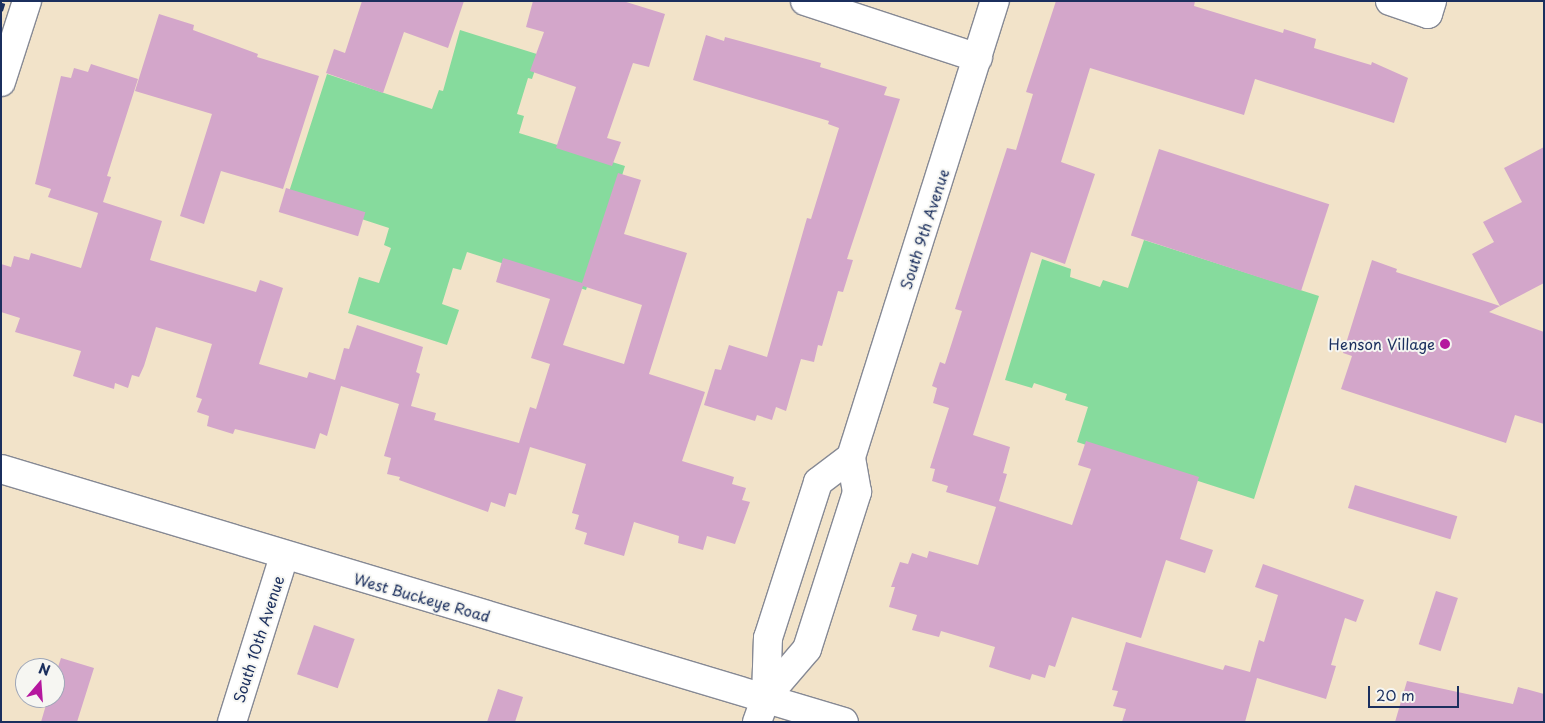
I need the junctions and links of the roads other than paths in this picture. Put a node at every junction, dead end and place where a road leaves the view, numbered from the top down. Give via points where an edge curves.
1 (27, 1) edge
2 (805, 1) edge
3 (995, 1) edge
4 (1390, 1) edge
5 (1430, 8) edge
6 (978, 58) junction
7 (1, 82) edge
8 (851, 457) junction
9 (1, 469) edge
10 (284, 556) junction
11 (762, 709) edge
12 (232, 722) edge
13 (844, 722) edge

1 - 7 street
2 - 6 street
3 - 6 street, South 9th Avenue
4 - 5 street
6 - 8 street, South 9th Avenue
8 - 11 street, South 9th Avenue via 857,492 807,649
8 - 11 street via 818,482 768,638
9 - 10 street, West Buckeye Road
10 - 11 street, West Buckeye Road
10 - 12 street, South 10th Avenue
11 - 13 street, West Buckeye Road

